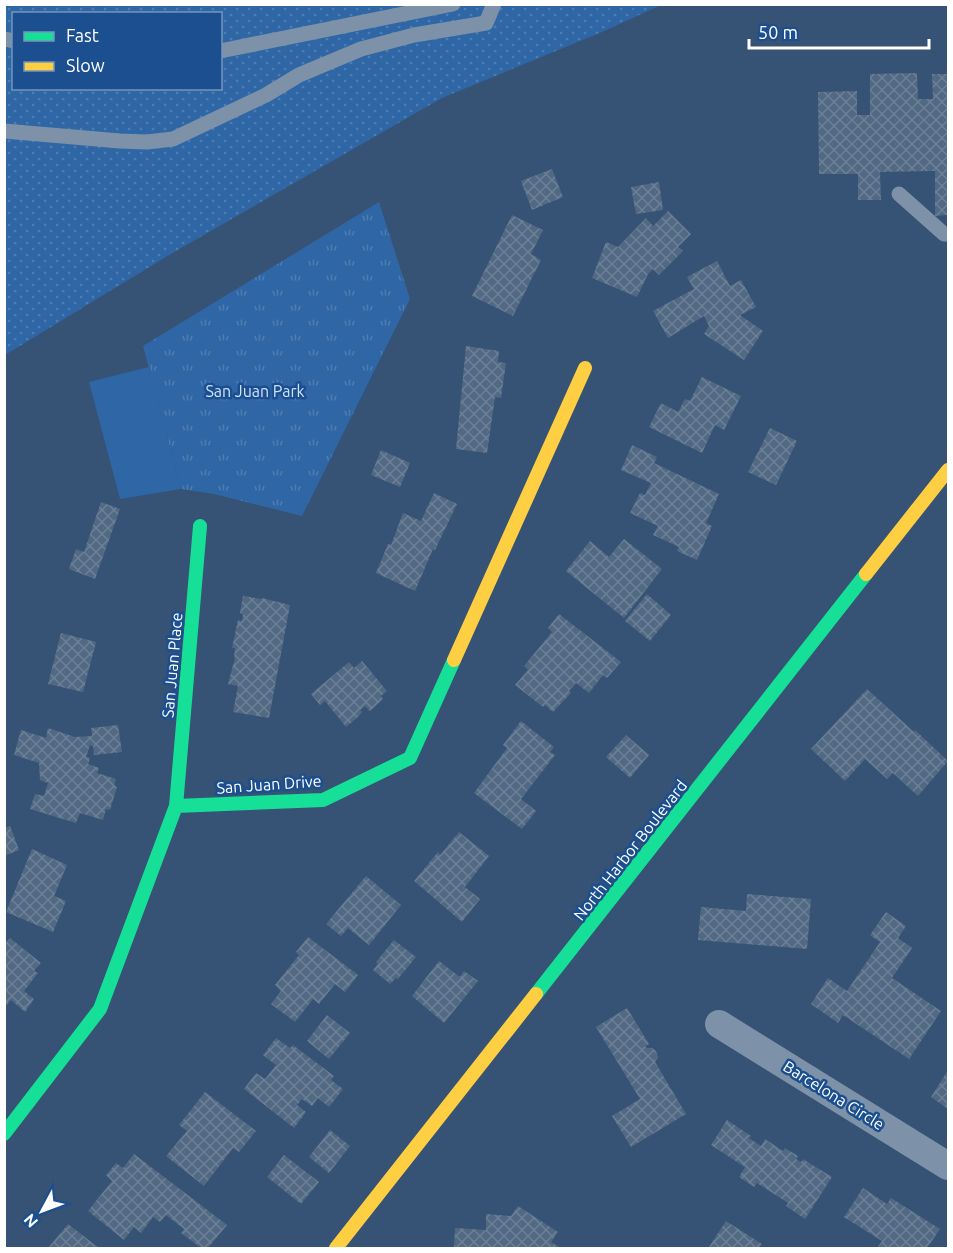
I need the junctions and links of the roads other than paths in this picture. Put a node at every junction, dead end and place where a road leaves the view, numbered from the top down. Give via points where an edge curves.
1 (453, 4) edge
2 (494, 4) edge
3 (222, 51) edge
4 (4, 131) edge
5 (899, 194) dead end
6 (948, 234) edge
7 (585, 369) dead end
8 (948, 470) edge
9 (200, 526) dead end
10 (176, 806) junction
11 (719, 1024) dead end
12 (4, 1134) edge
13 (948, 1166) edge
14 (336, 1248) edge

1 - 3 lane
2 - 4 lane via 486,23 414,35 361,50 299,75 173,140 120,141
5 - 6 lane
7 - 10 street, San Juan Drive via 410,758 322,800
8 - 14 street, North Harbor Boulevard
9 - 10 street, San Juan Place
10 - 12 street via 100,1009
11 - 13 street, Barcelona Circle

